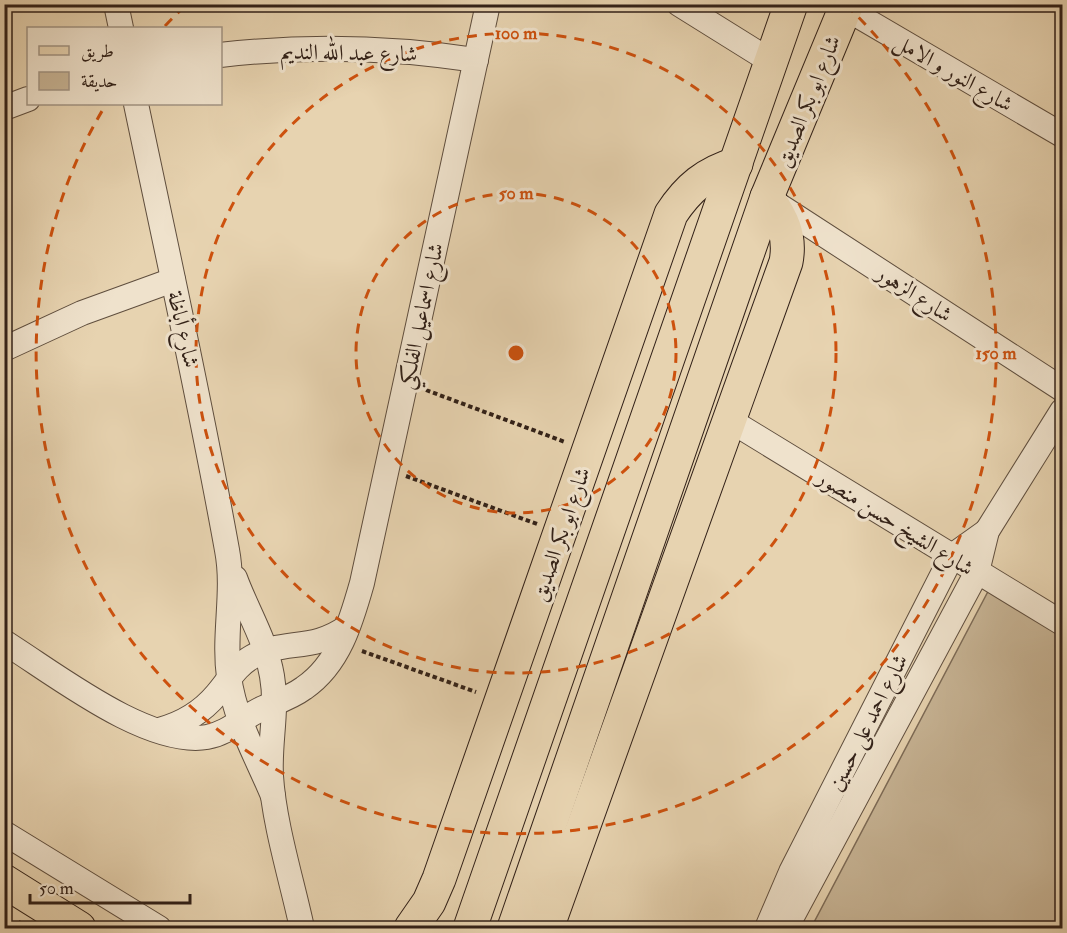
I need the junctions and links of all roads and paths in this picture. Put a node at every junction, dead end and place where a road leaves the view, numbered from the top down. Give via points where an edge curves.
1 (116, 4) edge
2 (489, 4) edge
3 (679, 4) edge
4 (791, 4) edge
5 (846, 6) edge
6 (121, 27) edge
7 (222, 55) edge
8 (476, 60) junction
9 (771, 62) junction
10 (27, 99) edge
11 (136, 105) edge
12 (4, 108) edge
13 (1062, 135) edge
14 (736, 164) junction
15 (767, 197) junction
16 (173, 280) junction
17 (4, 349) edge
18 (406, 382) junction
19 (1062, 389) edge
20 (1062, 411) edge
21 (731, 421) junction
22 (588, 451) junction
23 (387, 470) junction
24 (987, 531) junction
25 (560, 533) junction
26 (228, 555) junction
27 (952, 556) junction
28 (977, 572) junction
29 (1062, 623) edge
30 (344, 635) junction
31 (4, 642) edge
32 (266, 650) junction
33 (229, 677) junction
34 (501, 701) junction
35 (275, 703) junction
36 (240, 722) junction
37 (159, 730) junction
38 (273, 796) junction
39 (4, 833) edge
40 (4, 881) edge
41 (79, 928) edge
42 (159, 928) edge
43 (302, 928) edge
44 (411, 928) edge
45 (470, 928) edge
46 (514, 928) edge
47 (547, 928) edge
48 (767, 928) edge
49 (786, 928) edge

1 - 6 street
2 - 8 street, شارع اسماعيل الفلكي
3 - 9 street
4 - 9 main road, شارع ابو بكر الصديق
5 - 13 street, شارع النور و الامل
5 - 15 main road, شارع ابو بكر الصديق
7 - 8 street, شارع عبد الله النديم via 360,49
8 - 18 street, شارع اسماعيل الفلكي
9 - 14 main road, شارع ابو بكر الصديق
10 - 12 street
11 - 16 street, شارع أباظة
14 - 22 main road, شارع ابو بكر الصديق via 699,182 671,214
14 - 45 main road, شارع ابو بكر الصديق
15 - 19 street, شارع الزهور
15 - 21 main road via 785,225 788,250
15 - 46 main road, شارع ابو بكر الصديق
16 - 17 street via 82,313
16 - 26 street, شارع أباظة via 200,398
18 - 22 path
18 - 23 street, شارع اسماعيل الفلكي
20 - 24 street, شارع احمد على حسين
21 - 27 street, شارع الشيخ حسن منصور
21 - 47 main road
22 - 25 main road, شارع ابو بكر الصديق
23 - 25 path
23 - 30 street, شارع اسماعيل الفلكي via 362,583
24 - 27 street, شارع احمد على حسين
24 - 28 street, شارع احمد على حسين
25 - 34 main road, شارع ابو بكر الصديق
26 - 32 street, شارع أباظة
26 - 33 street, شارع أباظة
27 - 28 street, شارع الشيخ حسن منصور
27 - 48 street, شارع احمد على حسين via 791,872
28 - 29 street, شارع الشيخ حسن منصور
28 - 49 street, شارع احمد على حسين
30 - 32 street
30 - 34 path
30 - 35 street, شارع اسماعيل الفلكي via 332,660 313,682
31 - 37 street, شارع اسماعيل الفلكي via 123,717
32 - 33 street
32 - 35 street, شارع أباظة
33 - 36 street, شارع أباظة
33 - 37 street via 203,708
34 - 44 main road, شارع ابو بكر الصديق via 437,885
35 - 36 street, شارع اسماعيل الفلكي
35 - 38 street, شارع أباظة via 270,765
36 - 37 street, شارع اسماعيل الفلكي via 196,738
36 - 38 street, شارع أباظة
38 - 43 street, شارع أباظة
39 - 42 street
40 - 41 main road

